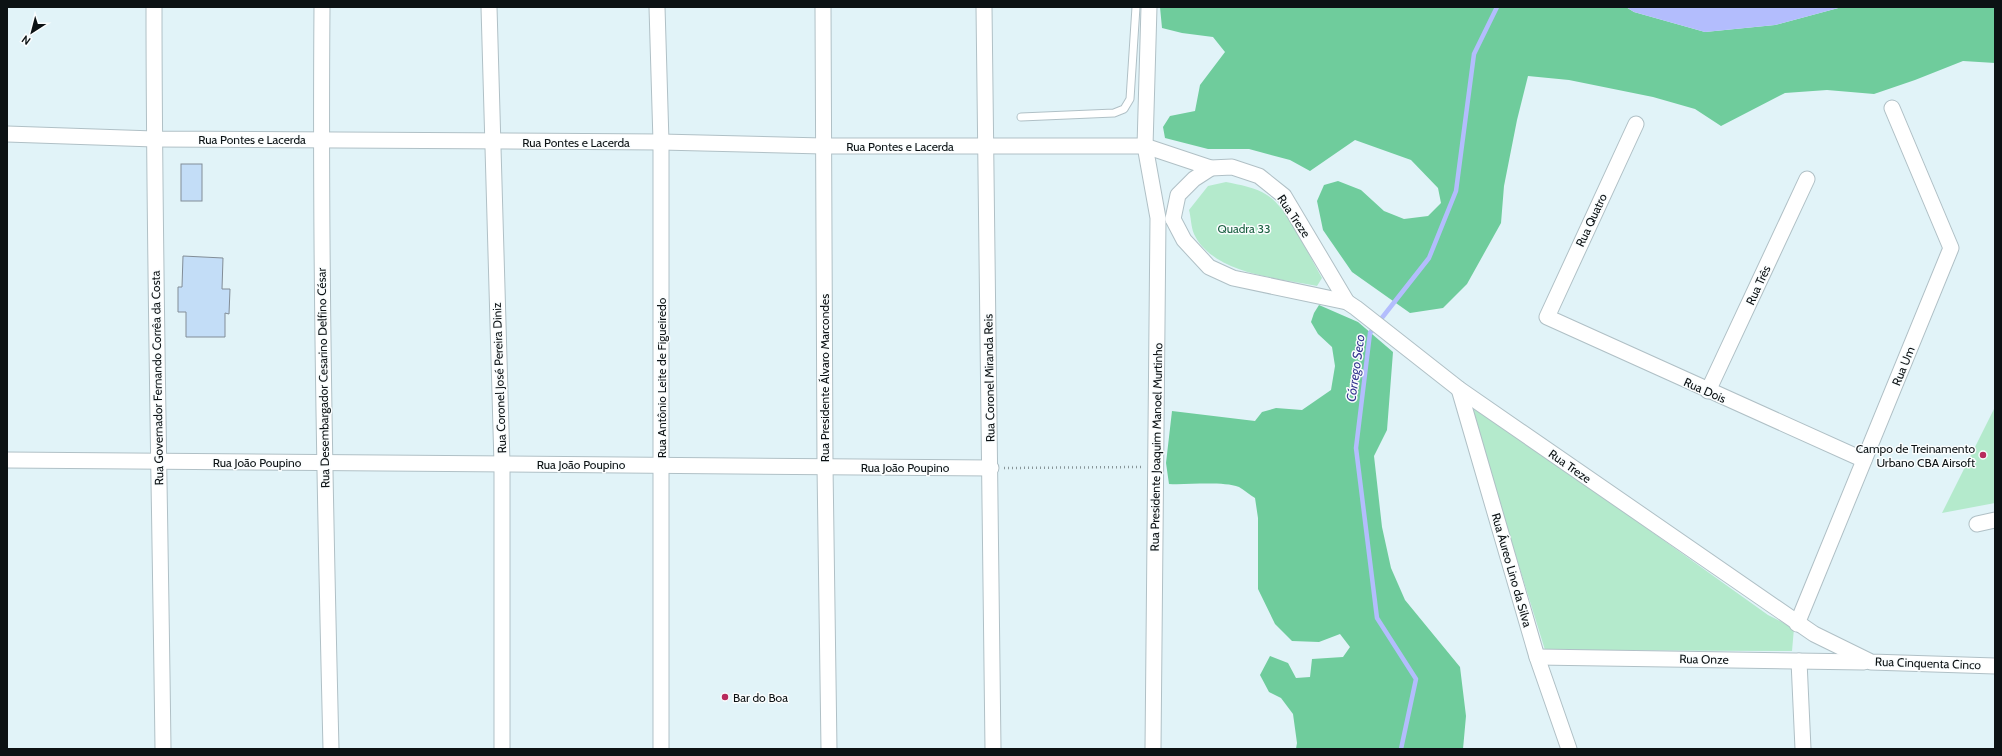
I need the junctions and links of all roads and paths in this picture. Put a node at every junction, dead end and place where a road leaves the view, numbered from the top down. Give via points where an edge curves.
1 (154, 7) edge
2 (322, 7) edge
3 (489, 7) edge
4 (657, 7) edge
5 (823, 7) edge
6 (984, 7) edge
7 (1136, 7) edge
8 (1149, 7) edge
9 (1892, 108) dead end
10 (1021, 117) dead end
11 (1636, 124) dead end
12 (7, 134) edge
13 (154, 139) junction
14 (321, 139) junction
15 (492, 142) junction
16 (661, 142) junction
17 (823, 146) junction
18 (1145, 146) junction
19 (986, 147) junction
20 (1211, 168) junction
21 (1807, 179) dead end
22 (1166, 219) junction
23 (1352, 305) junction
24 (1547, 317) joint
25 (1459, 389) junction
26 (1708, 391) junction
27 (7, 460) edge
28 (1864, 460) junction
29 (160, 461) junction
30 (324, 462) junction
31 (502, 464) junction
32 (661, 465) junction
33 (825, 466) junction
34 (1156, 467) junction
35 (991, 468) junction
36 (1995, 520) edge
37 (1977, 524) dead end
38 (1797, 624) junction
39 (1537, 657) junction
40 (1799, 661) junction
41 (1871, 662) junction
42 (1995, 666) edge
43 (163, 749) edge
44 (331, 749) edge
45 (502, 749) edge
46 (661, 749) edge
47 (829, 749) edge
48 (993, 749) edge
49 (1153, 749) edge
50 (1569, 749) edge
51 (1803, 749) edge

1 - 13 street, Rua Governador Fernando Corrêa da Costa
2 - 14 street, Rua Desembargador Cesarino Delfino César
3 - 15 street, Rua Coronel José Pereira Diniz
4 - 16 street, Rua Antônio Leite de Figueiredo
5 - 17 street, Rua Presidente Álvaro Marcondes
6 - 19 street, Rua Coronel Miranda Reis
7 - 10 lane via 1130,99 1124,108 1114,113
8 - 18 street, Rua Presidente Joaquim Manoel Murtinho
9 - 28 street, Rua Um via 1951,248
11 - 24 street, Rua Quatro
12 - 13 street, Rua Pontes e Lacerda
13 - 14 street, Rua Pontes e Lacerda
13 - 29 street, Rua Governador Fernando Corrêa da Costa
14 - 15 street, Rua Pontes e Lacerda
14 - 30 street, Rua Desembargador Cesarino Delfino César
15 - 16 street, Rua Pontes e Lacerda
15 - 31 street, Rua Coronel José Pereira Diniz
16 - 17 street, Rua Pontes e Lacerda
16 - 32 street, Rua Antônio Leite de Figueiredo
17 - 19 street, Rua Pontes e Lacerda
17 - 33 street, Rua Presidente Álvaro Marcondes
18 - 19 street, Rua Pontes e Lacerda
18 - 20 street, Rua Treze
18 - 22 street, Rua Presidente Joaquim Manoel Murtinho
19 - 35 street, Rua Coronel Miranda Reis
20 - 22 street via 1194,179 1178,195
20 - 23 street, Rua Treze via 1232,167 1259,176 1284,196
21 - 26 street, Rua Três
22 - 23 street, Rua Treze via 1209,267 1233,278
22 - 34 street, Rua Presidente Joaquim Manoel Murtinho
23 - 25 street, Rua Treze
24 - 26 street, Rua Dois
25 - 38 street, Rua Treze
25 - 39 street, Rua Áureo Lino da Silva
26 - 28 street, Rua Dois
27 - 29 street, Rua João Poupino
28 - 38 street, Rua Um
29 - 30 street, Rua João Poupino
29 - 43 street, Rua Governador Fernando Corrêa da Costa
30 - 31 street, Rua João Poupino
30 - 44 street, Rua Desembargador Cesarino Delfino César
31 - 32 street, Rua João Poupino
31 - 45 street, Rua Coronel José Pereira Diniz
32 - 33 street, Rua João Poupino
32 - 46 street, Rua Antônio Leite de Figueiredo
33 - 35 street, Rua João Poupino
33 - 47 street, Rua Presidente Álvaro Marcondes
34 - 35 path
34 - 49 street, Rua Presidente Joaquim Manoel Murtinho
35 - 48 street, Rua Coronel Miranda Reis
36 - 37 street
38 - 41 street, Rua Cinquenta Cinco
39 - 40 street, Rua Onze
39 - 50 street, Rua Áureo Lino da Silva
40 - 41 street, Rua Onze
40 - 51 street
41 - 42 street, Rua Cinquenta Cinco

